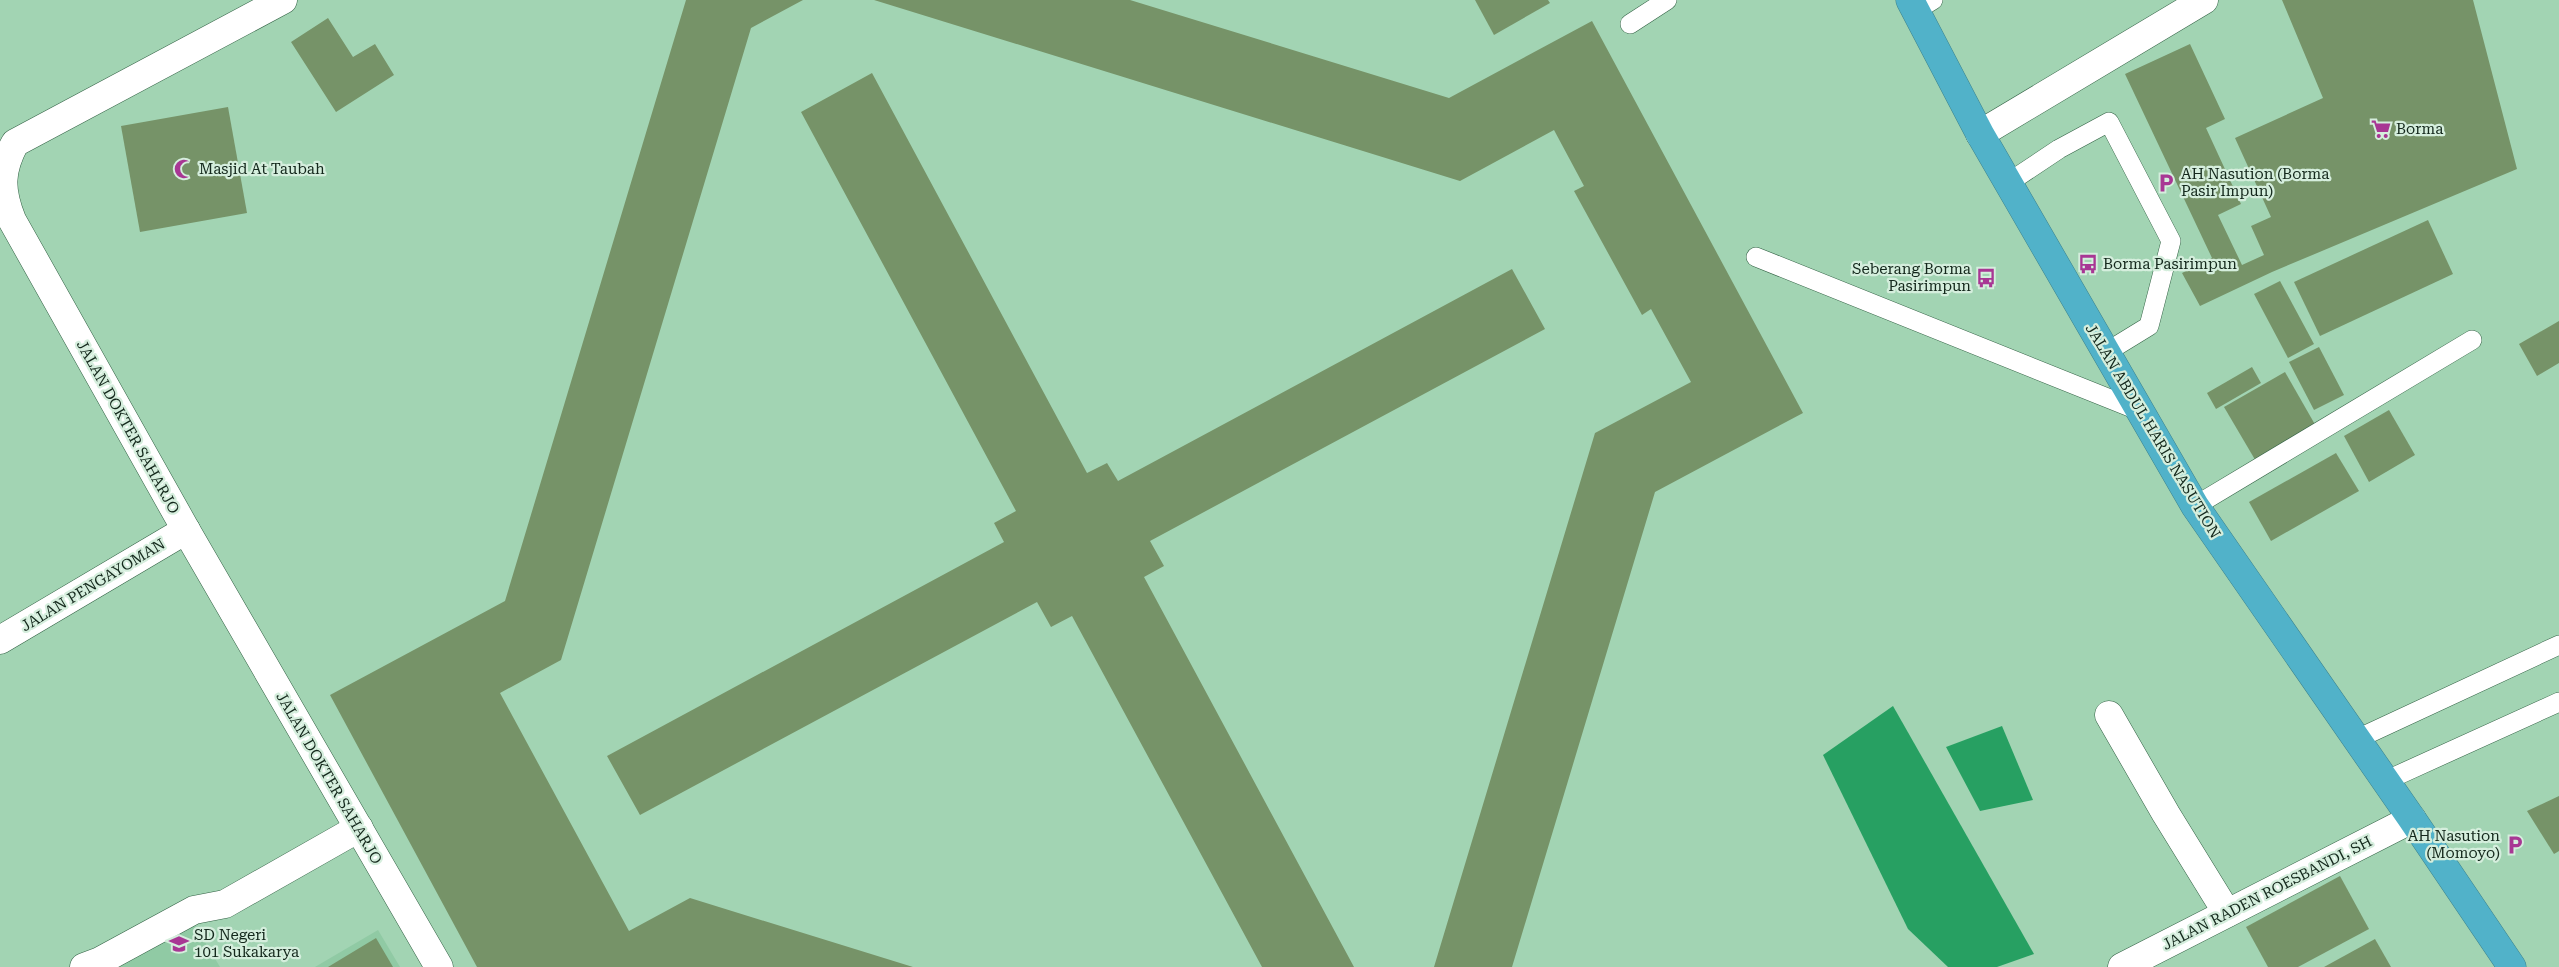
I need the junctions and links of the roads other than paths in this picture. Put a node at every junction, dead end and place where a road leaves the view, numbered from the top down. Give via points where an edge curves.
1 (283, 0) edge
2 (1667, 0) edge
3 (2204, 0) edge
4 (1919, 4) edge
5 (1630, 24) dead end
6 (1980, 134) junction
7 (2008, 183) junction
8 (1756, 258) dead end
9 (2472, 340) dead end
10 (2105, 353) junction
11 (2140, 411) junction
12 (2195, 506) junction
13 (186, 530) junction
14 (0, 640) edge
15 (2559, 645) edge
16 (2559, 702) edge
17 (2109, 715) dead end
18 (2357, 739) junction
19 (2385, 781) junction
20 (2412, 819) junction
21 (358, 828) junction
22 (2227, 913) junction
23 (84, 967) edge
24 (440, 967) edge
25 (2122, 967) edge
26 (2512, 967) edge

1 - 13 street, JALAN DOKTER SAHARJO via 14,143 4,158 0,177 3,199 12,220
2 - 5 lane
3 - 6 street
4 - 6 highway, JALAN ABDUL HARIS NASUTION
6 - 7 highway, JALAN ABDUL HARIS NASUTION
7 - 10 highway, JALAN ABDUL HARIS NASUTION
7 - 10 lane via 2059,149 2109,122 2171,241 2149,326
8 - 11 lane
9 - 12 lane
10 - 11 highway, JALAN ABDUL HARIS NASUTION
11 - 12 highway, JALAN ABDUL HARIS NASUTION
12 - 18 highway, JALAN ABDUL HARIS NASUTION
13 - 14 street, JALAN PENGAYOMAN
13 - 21 street, JALAN DOKTER SAHARJO
15 - 18 lane
16 - 19 lane
17 - 22 street
18 - 19 highway, JALAN ABDUL HARIS NASUTION
19 - 20 highway, JALAN ABDUL HARIS NASUTION
20 - 22 street, JALAN RADEN ROESBANDI, SH
20 - 26 highway, JALAN ABDUL HARIS NASUTION
21 - 23 street via 225,904 194,910
21 - 24 street, JALAN DOKTER SAHARJO
22 - 25 street, JALAN RADEN ROESBANDI, SH

